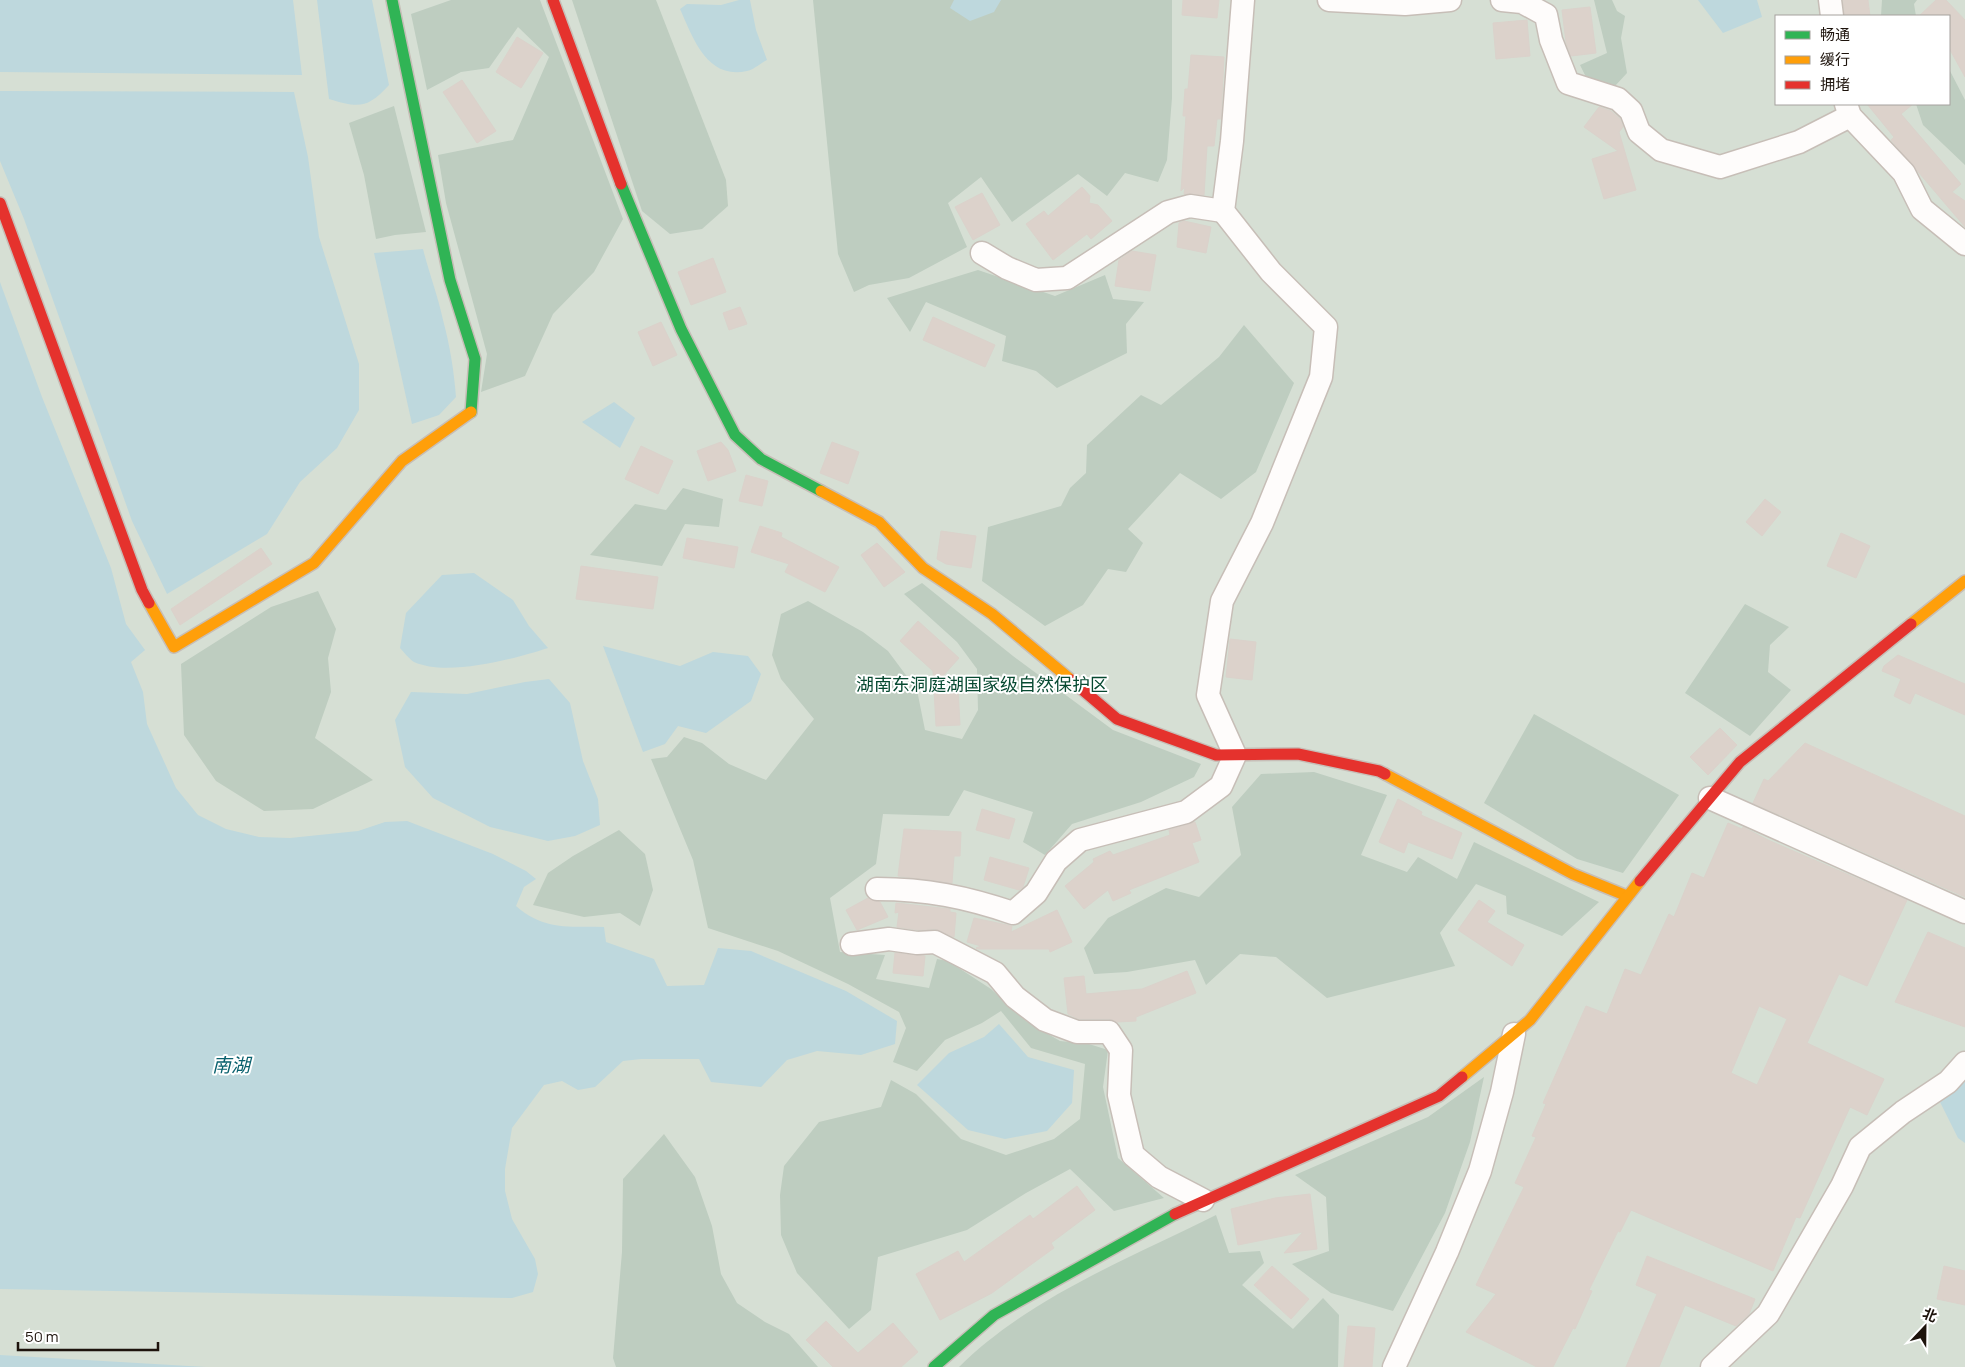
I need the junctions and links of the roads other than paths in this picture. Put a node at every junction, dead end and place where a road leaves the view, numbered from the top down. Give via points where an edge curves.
1 (392, 0) edge
2 (553, 0) edge
3 (1243, 0) edge
4 (1329, 0) edge
5 (1450, 0) edge
6 (1502, 0) edge
7 (1830, 0) edge
8 (1832, 15) edge
9 (1848, 110) edge
10 (0, 203) edge
11 (1223, 210) junction
12 (1965, 244) edge
13 (982, 253) dead end
14 (1965, 581) edge
15 (1235, 755) junction
16 (1710, 798) junction
17 (877, 889) dead end
18 (1627, 896) junction
19 (1965, 912) edge
20 (852, 944) dead end
21 (1514, 1034) junction
22 (1965, 1063) edge
23 (1203, 1200) junction
24 (934, 1367) edge
25 (1394, 1367) edge
26 (1712, 1367) edge

1 - 10 street via 450,280 475,358 471,413 402,461 314,563 174,647 142,590
2 - 15 street via 627,201 682,329 735,435 761,459 879,522 923,568 992,614 1118,719 1216,755
3 - 11 street
4 - 5 street via 1405,4
6 - 9 street via 1522,2 1546,15 1551,40 1568,84 1618,99 1631,110 1639,132 1662,150 1683,158 1720,167 1799,142
7 - 8 street
9 - 12 street via 1904,173 1922,209
11 - 13 street via 1190,206 1168,212 1067,278 1036,280
11 - 15 street via 1271,272 1326,327 1320,377 1262,523 1222,601 1208,695
14 - 16 street via 1740,762
15 - 17 street via 1221,786 1186,812 1080,840 1056,861 1036,893 1013,913 940,892
15 - 18 street via 1298,754 1379,771 1573,874
16 - 18 street
16 - 19 street
18 - 21 street via 1530,1020
20 - 23 street via 888,939 935,942 995,973 1015,998 1045,1020 1077,1032 1109,1032 1122,1050 1119,1095 1133,1156 1159,1177
21 - 23 street via 1440,1096
21 - 25 street via 1480,1171
22 - 26 street via 1948,1082 1903,1112 1860,1147 1842,1186 1768,1314
23 - 24 street via 994,1315

